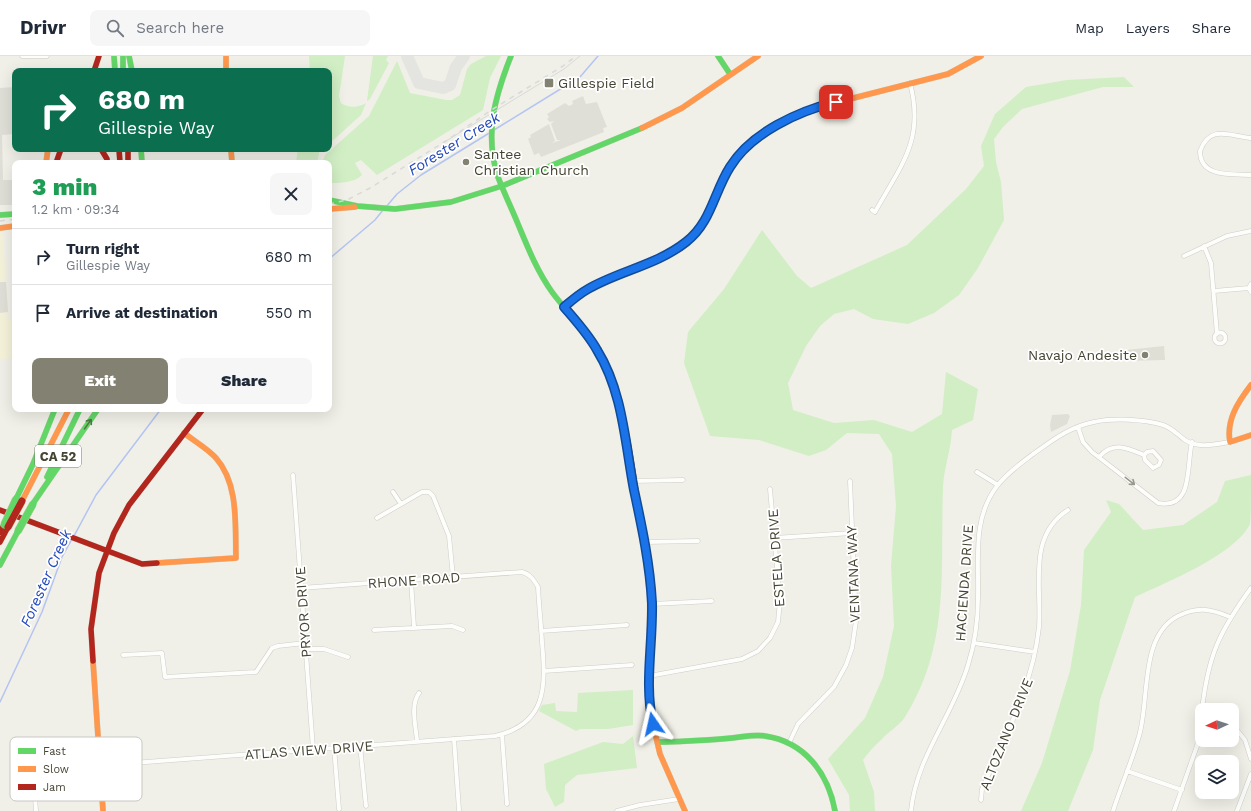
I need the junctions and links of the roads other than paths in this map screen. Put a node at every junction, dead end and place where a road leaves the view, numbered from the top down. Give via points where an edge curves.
1 (22, 56) edge
2 (47, 56) edge
3 (99, 56) edge
4 (114, 56) edge
5 (123, 56) edge
6 (129, 56) edge
7 (226, 56) edge
8 (511, 56) edge
9 (718, 56) edge
10 (758, 56) edge
11 (981, 56) edge
12 (95, 68) edge
13 (115, 68) edge
14 (123, 68) edge
15 (131, 68) edge
16 (226, 68) edge
17 (730, 74) junction
18 (910, 83) junction
19 (1251, 138) edge
20 (1251, 175) edge
21 (502, 186) junction
22 (332, 201) edge
23 (357, 206) junction
24 (332, 209) edge
25 (872, 210) dead end
26 (12, 214) edge
27 (0, 215) edge
28 (12, 226) edge
29 (0, 228) edge
30 (1251, 231) edge
31 (1204, 246) junction
32 (1184, 256) dead end
33 (1251, 284) edge
34 (1250, 290) edge
35 (1214, 291) junction
36 (564, 307) junction
37 (1217, 334) dead end
38 (1251, 385) edge
39 (54, 412) edge
40 (66, 412) edge
41 (78, 412) edge
42 (96, 412) edge
43 (201, 412) edge
44 (1078, 427) junction
45 (184, 433) junction
46 (1251, 435) edge
47 (1192, 442) junction
48 (1230, 442) junction
49 (1144, 455) junction
50 (1099, 457) junction
51 (977, 472) dead end
52 (293, 475) dead end
53 (683, 480) dead end
54 (633, 481) junction
55 (850, 481) dead end
56 (998, 485) junction
57 (770, 489) dead end
58 (393, 492) dead end
59 (19, 500) junction
60 (33, 503) junction
61 (401, 504) junction
62 (0, 510) edge
63 (1068, 510) dead end
64 (377, 518) dead end
65 (4, 528) edge
66 (852, 533) junction
67 (774, 538) junction
68 (698, 541) dead end
69 (0, 542) edge
70 (644, 542) junction
71 (106, 551) junction
72 (0, 565) edge
73 (527, 573) joint
74 (453, 577) junction
75 (410, 580) junction
76 (301, 588) junction
77 (1251, 588) edge
78 (712, 601) dead end
79 (652, 604) junction
80 (1230, 616) junction
81 (627, 625) dead end
82 (414, 627) junction
83 (374, 630) dead end
84 (463, 630) dead end
85 (541, 631) junction
86 (974, 642) junction
87 (305, 643) junction
88 (305, 649) junction
89 (1035, 652) junction
90 (123, 655) dead end
91 (348, 657) dead end
92 (632, 666) dead end
93 (544, 671) junction
94 (649, 676) junction
95 (419, 693) dead end
96 (1203, 703) edge
97 (1239, 733) edge
98 (502, 735) junction
99 (98, 737) edge
100 (454, 739) junction
101 (417, 742) junction
102 (658, 742) junction
103 (789, 743) junction
104 (360, 745) junction
105 (334, 747) junction
106 (1197, 747) edge
107 (313, 749) junction
108 (1251, 759) edge
109 (142, 762) edge
110 (1127, 771) junction
111 (1251, 774) edge
112 (1182, 790) junction
113 (679, 799) junction
114 (981, 800) dead end
115 (35, 801) edge
116 (102, 801) edge
117 (507, 804) dead end
118 (366, 806) dead end
119 (339, 809) dead end
120 (459, 810) dead end
121 (36, 811) edge
122 (103, 811) edge
123 (617, 811) edge
124 (685, 811) edge
125 (835, 811) edge
126 (911, 811) edge
127 (1112, 811) edge
128 (1174, 811) edge
129 (1237, 811) edge

1 - 2 street
3 - 12 main road
4 - 13 main road
5 - 14 main road
6 - 15 main road
7 - 16 main road
8 - 21 main road via 498,90 492,117 492,143
9 - 17 main road
10 - 17 main road
11 - 18 main road via 948,74
17 - 21 main road via 682,108 655,123
18 - 25 street via 915,121 910,149 875,212
18 - 36 main road via 809,109 754,140 729,168 708,216 688,241 666,255 588,288
19 - 20 street via 1216,134 1206,138 1200,151 1203,164 1208,169 1215,172
21 - 23 main road via 451,202 395,209
21 - 36 main road via 536,268
22 - 23 main road
23 - 24 main road
26 - 27 main road
28 - 29 main road
30 - 31 street via 1234,234
31 - 32 street
31 - 35 street via 1209,256
33 - 34 street
34 - 35 street
35 - 37 street
36 - 54 main road via 586,333 609,373 622,413
38 - 48 main road via 1243,394 1232,416 1228,437
39 - 59 main road
40 - 59 main road, CA 52 via 57,434
41 - 60 main road, CA 52
60 -> 42 main road
43 - 45 main road
44 - 47 street, HACIENDA DRIVE via 1116,419 1133,420 1162,425
44 - 50 street via 1086,445
44 - 56 street, HACIENDA DRIVE via 1065,431 1053,439 1012,470
45 - 71 main road via 129,505
45 - 71 main road via 215,457 228,476 232,493 236,558 150,565
46 - 48 main road, HACIENDA DRIVE
47 - 48 street, HACIENDA DRIVE via 1205,446
50 -> 47 street via 1158,503 1168,505 1175,503 1185,491
49 - 49 street via 1144,460 1153,468 1159,465 1161,460 1152,451
49 - 50 street via 1117,447 1107,450
51 - 56 street
52 - 76 street, PRYOR DRIVE
53 - 54 street
54 - 70 main road
55 - 66 street, VENTANA WAY
56 - 86 street, HACIENDA DRIVE via 986,505 979,527 978,598
57 - 67 street, ESTELA DRIVE
58 - 61 street
59 - 65 main road, CA 52, bridge
60 - 72 main road, CA 52, bridge
61 - 64 street
61 - 74 street via 422,492 429,492 433,496 449,536
62 - 71 main road
63 - 89 street, ALTOZANO DRIVE via 1052,524 1041,545 1039,617
65 - 69 main road, CA 52
66 - 67 street
66 - 103 street, VENTANA WAY via 856,621 852,648 845,668 834,687 798,724
67 - 94 street, ESTELA DRIVE via 780,611 776,628 767,643 742,659
68 - 70 street
70 - 79 main road
71 - 99 main road via 95,591 90,629
73 - 74 street, RHONE ROAD
73 - 85 street, ATLAS VIEW DRIVE via 538,587
74 - 75 street, RHONE ROAD
75 - 76 street, RHONE ROAD
75 - 82 street
76 - 87 street, PRYOR DRIVE
77 - 80 street
78 - 79 street
79 - 94 main road
80 - 96 street via 1211,660
80 - 110 street via 1209,609 1194,610 1174,617 1160,631 1149,666 1140,736
81 - 85 street
82 - 83 street
82 - 84 street via 420,629 452,626
85 - 93 street, ATLAS VIEW DRIVE
86 - 89 street
86 - 126 street, HACIENDA DRIVE via 969,665 956,699 924,760 912,797
87 - 88 street, PRYOR DRIVE
87 - 90 street via 272,648 256,672 165,677 162,653
88 - 91 street via 324,649
88 - 107 street, PRYOR DRIVE
89 - 114 street, ALTOZANO DRIVE via 1023,696 982,790
92 - 93 street
93 - 98 street, ATLAS VIEW DRIVE via 544,692 538,706 518,728
94 - 102 main road via 650,710
95 - 101 street via 415,698 414,707
97 - 108 street via 1245,740
98 - 100 street, ATLAS VIEW DRIVE
98 - 117 street
100 - 101 street, ATLAS VIEW DRIVE
100 - 120 street
101 - 104 street, ATLAS VIEW DRIVE
102 - 103 main road via 758,736
102 - 113 main road
103 - 125 main road via 807,755 821,771 831,790
104 - 105 street, ATLAS VIEW DRIVE
104 - 118 street
105 - 107 street, ATLAS VIEW DRIVE
105 - 119 street
106 - 112 street
107 - 109 street, ATLAS VIEW DRIVE
110 - 112 street
110 - 127 street
111 - 129 street
112 - 128 street
113 - 123 street
113 - 124 main road
115 - 121 street
116 - 122 main road

